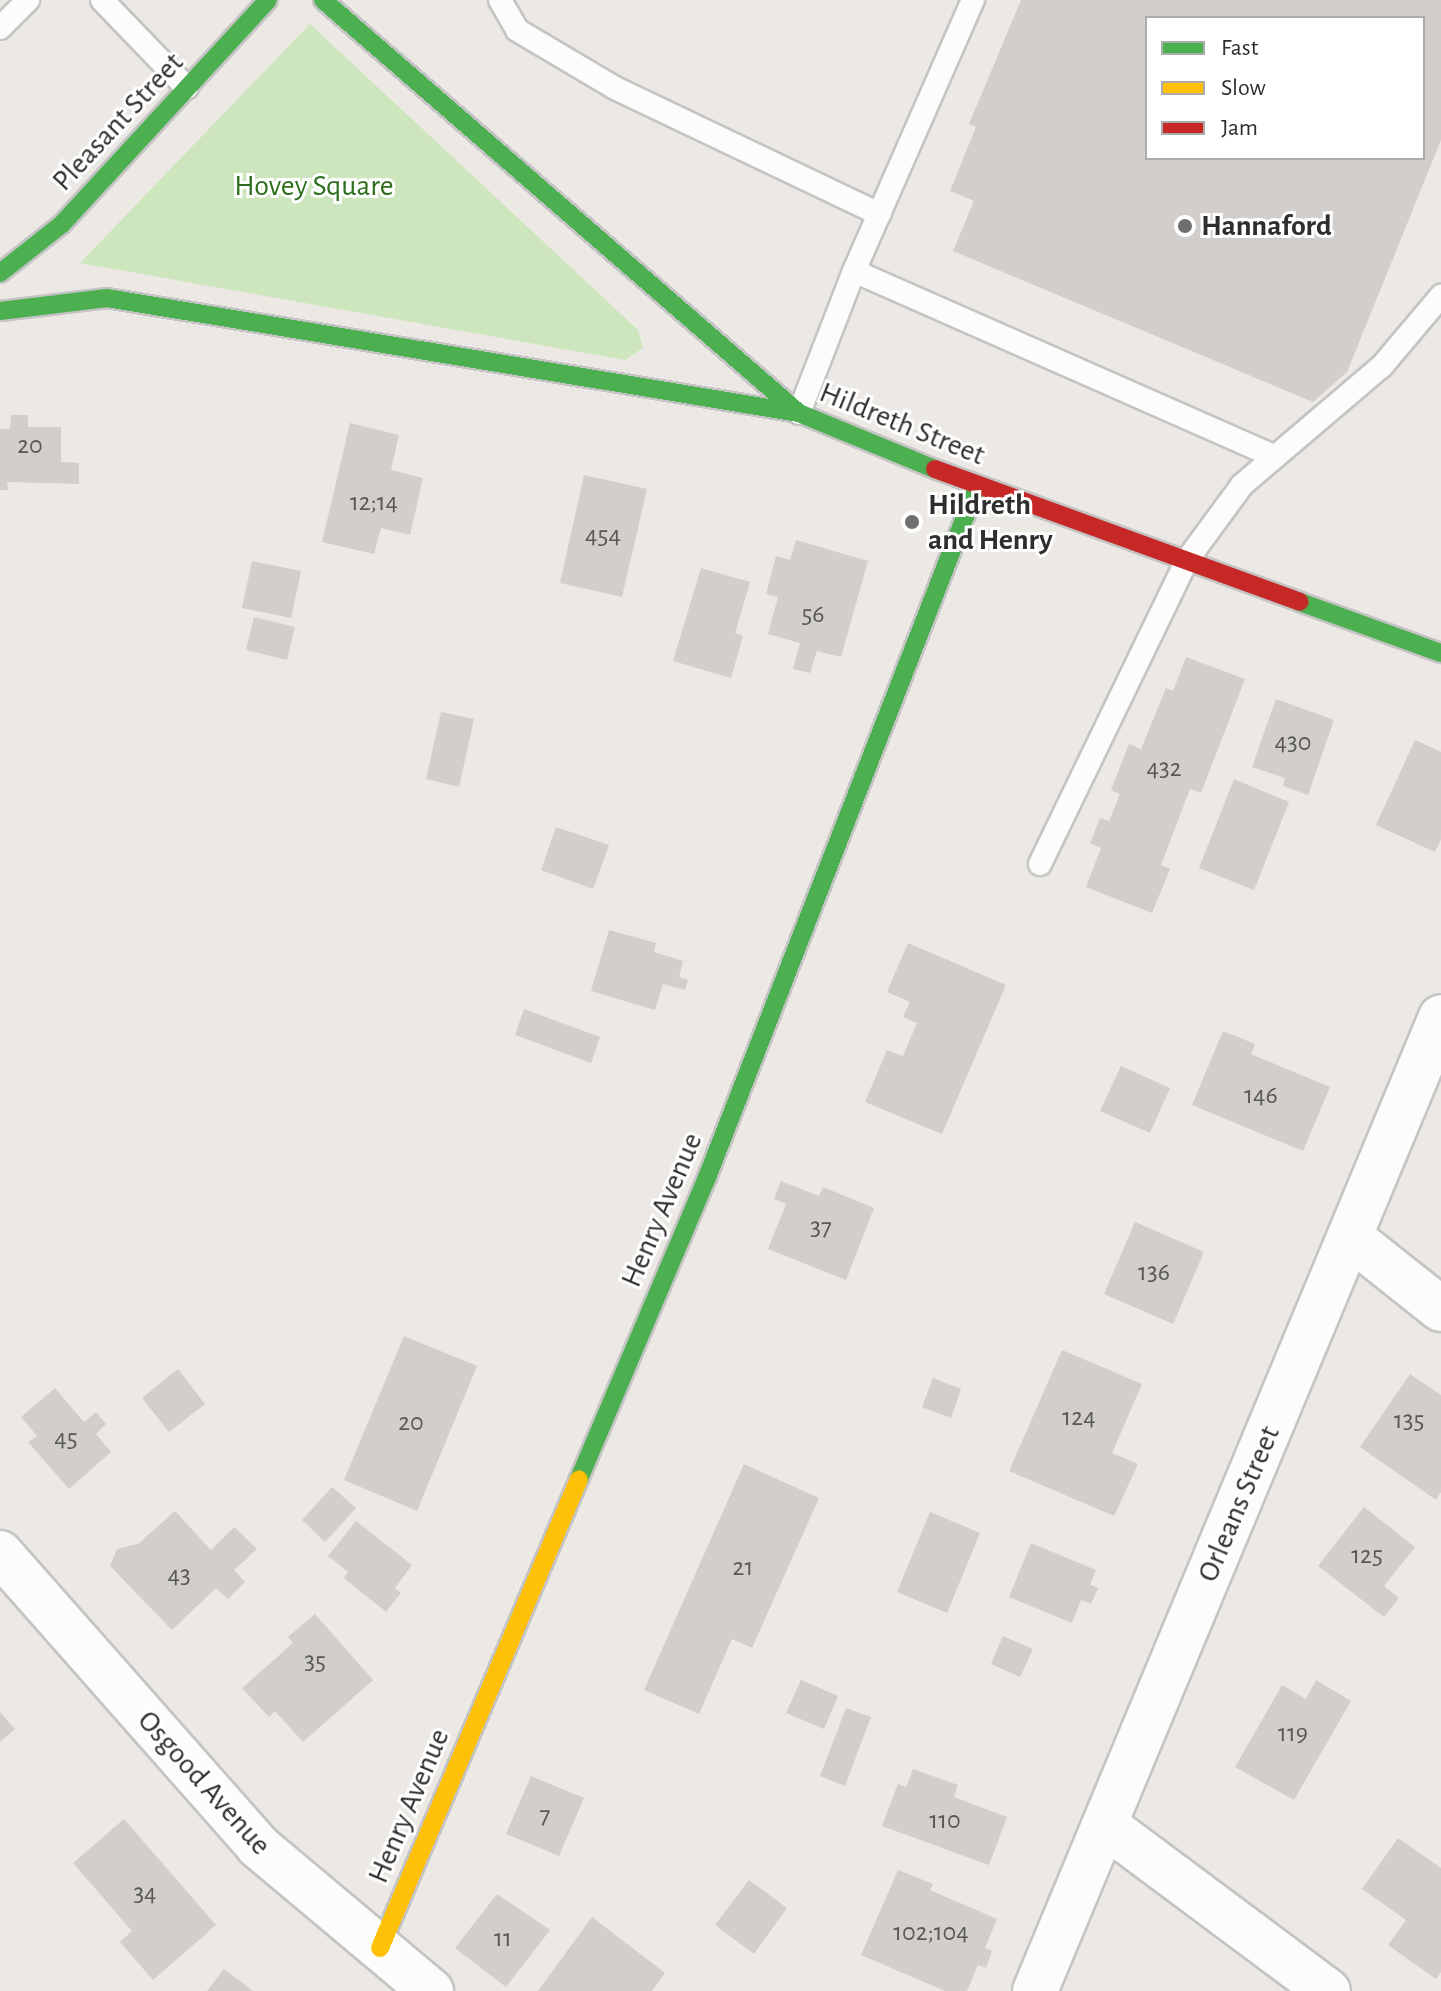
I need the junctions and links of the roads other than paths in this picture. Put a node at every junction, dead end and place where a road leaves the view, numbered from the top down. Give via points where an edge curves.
1 (28, 0) edge
2 (102, 0) edge
3 (268, 0) edge
4 (323, 0) edge
5 (500, 0) edge
6 (973, 0) edge
7 (0, 28) edge
8 (187, 88) junction
9 (879, 214) junction
10 (854, 271) junction
11 (0, 273) edge
12 (1441, 296) edge
13 (0, 311) edge
14 (799, 413) junction
15 (1275, 457) junction
16 (977, 486) junction
17 (1187, 560) junction
18 (1441, 653) edge
19 (1040, 864) dead end
20 (1441, 1017) edge
21 (1350, 1237) junction
22 (1441, 1309) edge
23 (0, 1553) edge
24 (1105, 1825) junction
25 (380, 1948) junction
26 (431, 1991) edge
27 (1035, 1991) edge
28 (1328, 1991) edge

1 - 7 lane
2 - 8 lane
3 - 8 street, Pleasant Street
4 - 14 street, Hildreth Street
5 - 9 lane via 517,30 615,88
6 - 9 lane
8 - 11 street, Pleasant Street via 62,224
9 - 10 lane
10 - 14 lane
10 - 15 lane
12 - 15 lane via 1382,366
13 - 14 street via 107,298
14 - 16 street, Hildreth Street
15 - 17 lane via 1242,485
16 - 17 street, Hildreth Street
16 - 25 street, Henry Avenue via 708,1175
17 - 18 street, Hildreth Street
17 - 19 lane
20 - 21 street, Orleans Street
21 - 22 street
21 - 24 street, Orleans Street
23 - 25 street, Osgood Avenue via 258,1846
24 - 27 street, Orleans Street
24 - 28 street
25 - 26 street, Osgood Avenue

